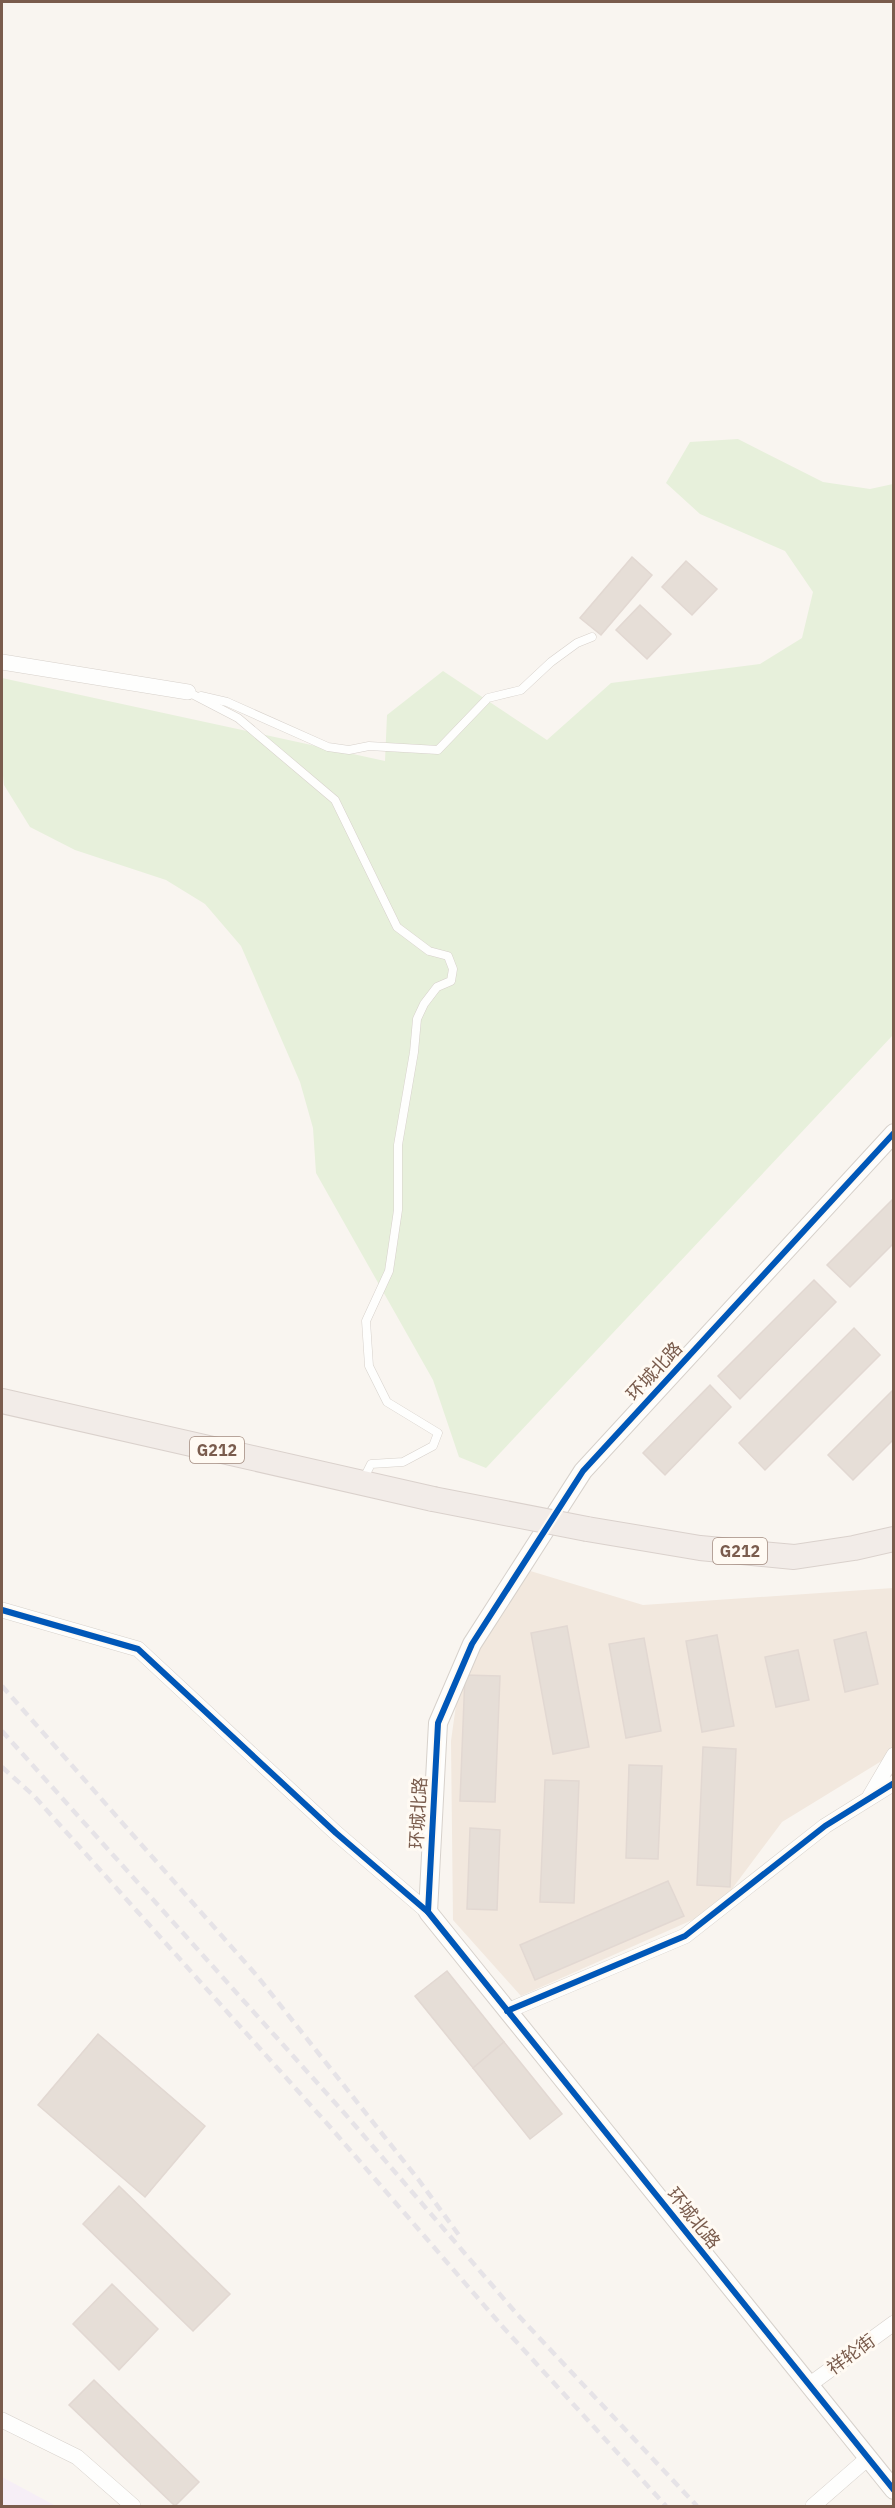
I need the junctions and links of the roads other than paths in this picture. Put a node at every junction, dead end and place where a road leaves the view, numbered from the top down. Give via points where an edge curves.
1 (592, 637) dead end
2 (2, 662) edge
3 (188, 692) junction
4 (894, 1133) edge
5 (2, 1401) edge
6 (362, 1483) junction
7 (894, 1539) edge
8 (2, 1610) edge
9 (894, 1755) edge
10 (894, 1783) edge
11 (869, 1799) junction
12 (428, 1912) junction
13 (507, 2011) junction
14 (894, 2323) edge
15 (809, 2385) junction
16 (2, 2420) edge
17 (868, 2458) junction
18 (894, 2490) edge
19 (133, 2506) edge
20 (813, 2506) edge

1 - 3 lane via 551,662 521,690 488,698 438,750 328,747 226,702
2 - 3 street
3 - 6 lane via 238,718 335,800 398,927 429,951 448,956 453,969 451,981 438,987 417,1019 398,1145 398,1210 389,1271 366,1321 369,1366 387,1402 438,1433 433,1446 403,1462 371,1464
4 - 12 street, 环城北路 via 582,1471 472,1644 438,1723
5 - 6 highway, G212
6 - 7 highway, G212, bridge via 700,1548 794,1557
8 - 12 street via 138,1649 336,1833
9 - 11 street
10 - 11 street
11 - 13 street via 825,1826 685,1936
12 - 13 street, 环城北路
13 - 15 street, 环城北路
14 - 15 street, 祥轮街
15 - 17 street, 环城北路
16 - 19 street via 77,2457
17 - 18 street, 环城北路
17 - 20 street

